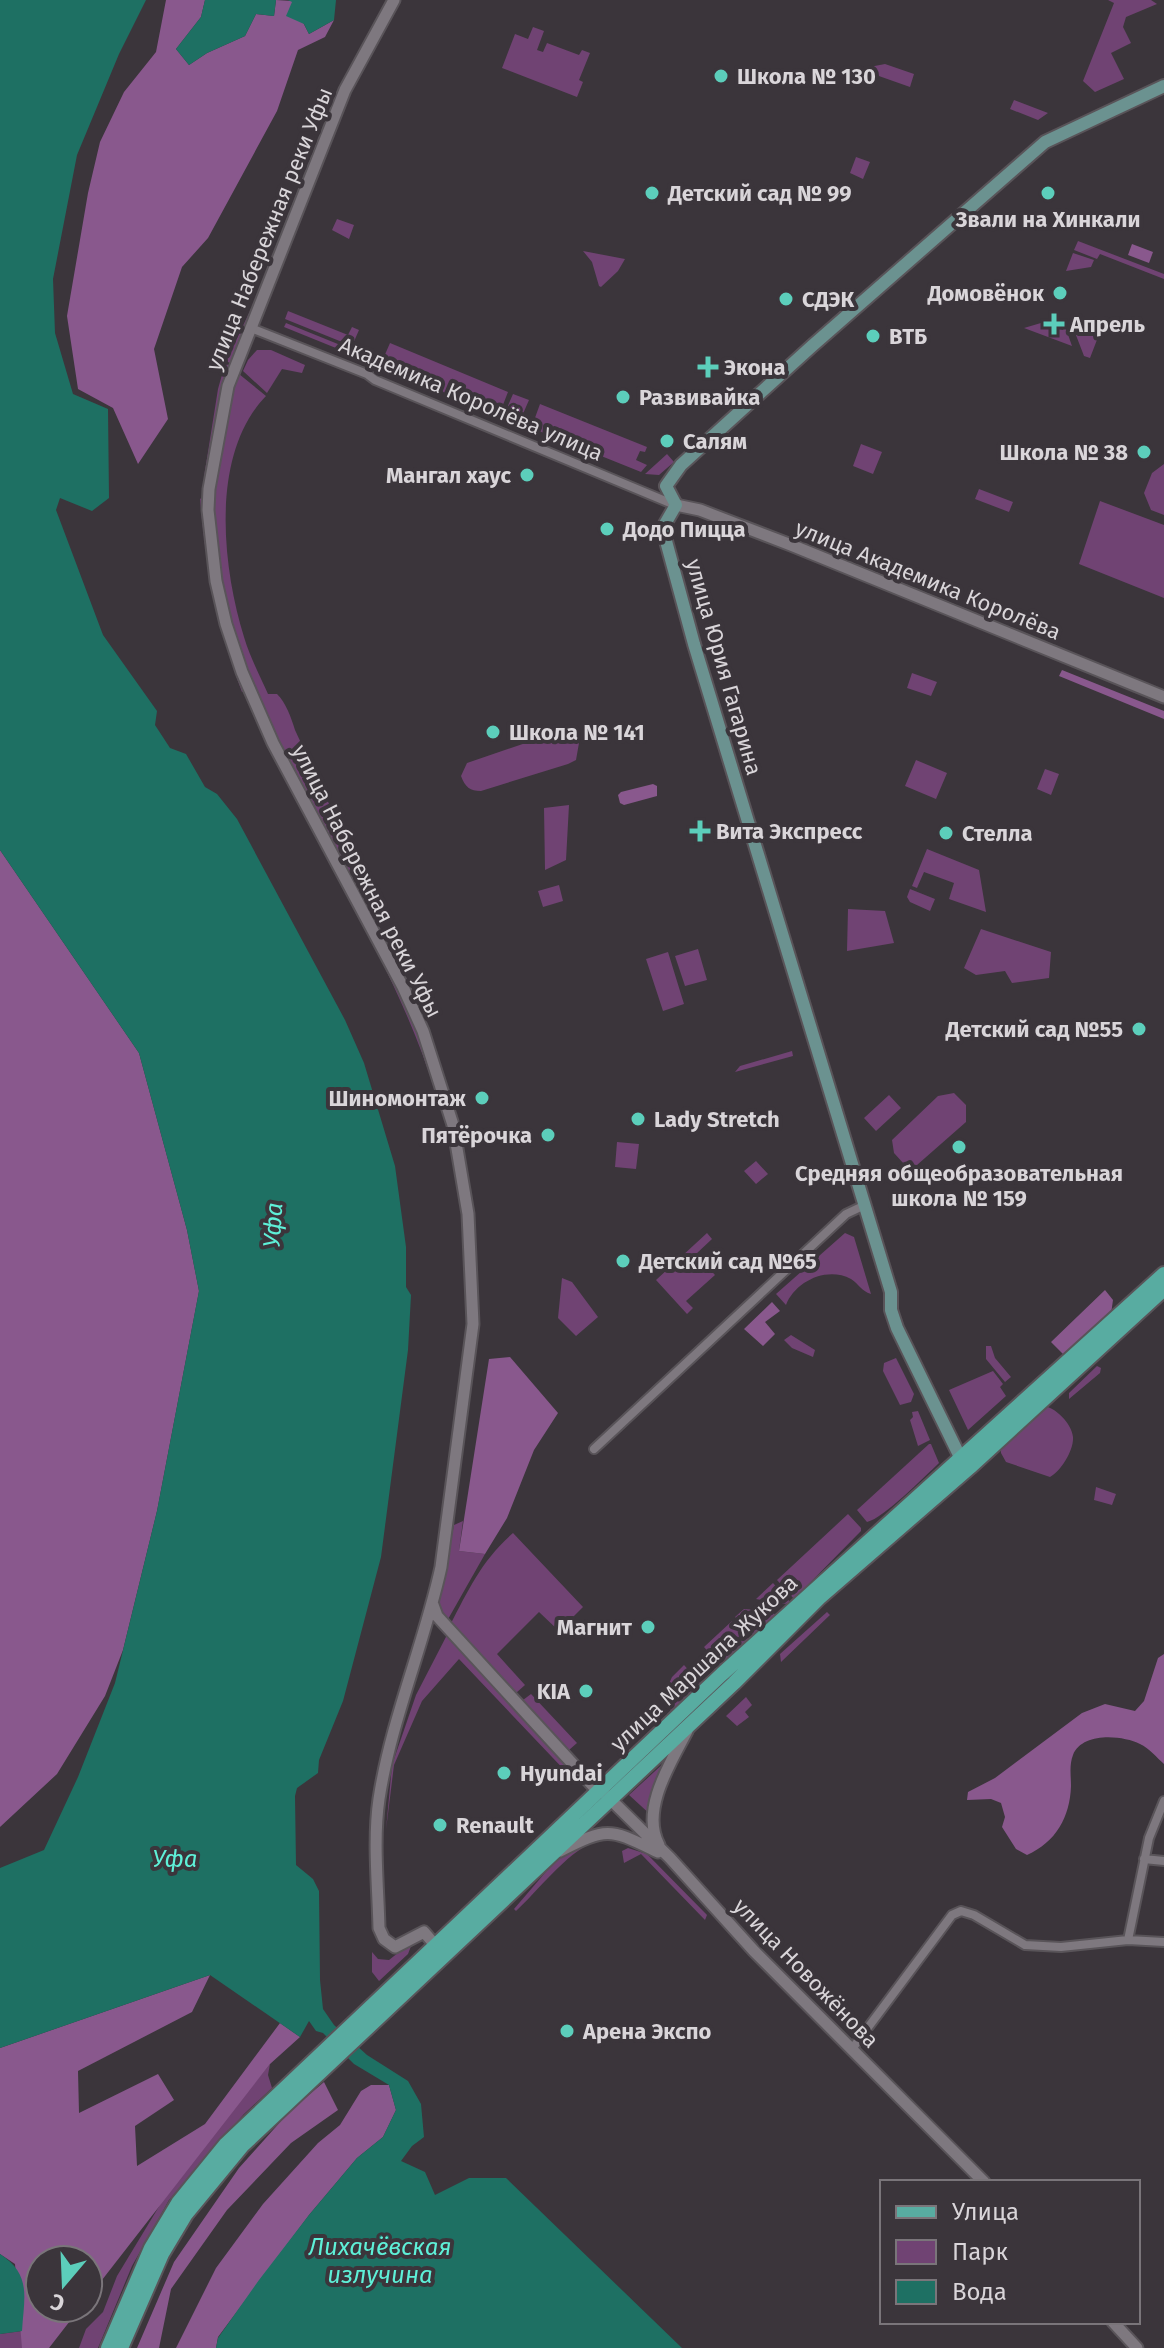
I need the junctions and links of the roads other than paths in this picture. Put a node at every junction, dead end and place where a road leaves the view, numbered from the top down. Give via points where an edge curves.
1 (394, 0) edge
2 (1164, 86) edge
3 (251, 328) junction
4 (676, 505) junction
5 (1164, 697) edge
6 (865, 1205) junction
7 (1164, 1274) edge
8 (1164, 1289) edge
9 (594, 1449) dead end
10 (964, 1464) junction
11 (433, 1605) junction
12 (689, 1725) junction
13 (606, 1795) junction
14 (1164, 1801) edge
15 (554, 1854) junction
16 (670, 1858) junction
17 (1144, 1859) junction
18 (1164, 1861) edge
19 (1128, 1940) junction
20 (1164, 1942) edge
21 (435, 1945) junction
22 (390, 1995) junction
23 (852, 2049) junction
24 (284, 2095) junction
25 (982, 2180) edge
26 (1115, 2324) edge
27 (108, 2348) edge
28 (121, 2348) edge
29 (1137, 2348) edge

1 - 3 street, улица Набережная реки Уфы via 345,90
2 - 4 main road, улица Юрия Гагарина via 1045,142 681,465 666,486
3 - 4 street, Академика Королёва улица
3 - 11 street, улица Набережная реки Уфы via 228,386 209,489 211,540 226,624 273,743 423,1031 453,1125 468,1214 473,1324
4 - 5 street, улица Академика Королёва via 791,545
4 - 6 main road, улица Юрия Гагарина via 665,524 666,541
6 - 9 street via 846,1214
6 - 10 main road, улица Юрия Гагарина via 897,1328
7 - 10 main road, улица Маршала Жукова
8 - 10 main road, улица Маршала Жукова
10 - 12 main road, улица Маршала Жукова
10 - 13 main road, улица Маршала Жукова via 722,1674
11 - 13 street, улица Новожёнова via 437,1616
11 - 21 street, улица Набережная реки Уфы via 380,1796 378,1880 384,1939 401,1946 424,1932
12 - 13 main road, улица Маршала Жукова
12 - 16 street via 663,1781 652,1821 653,1834
13 - 15 main road, улица Маршала Жукова
13 - 16 street, улица Новожёнова
13 - 21 main road, улица Маршала Жукова
14 - 17 street
15 - 16 street via 608,1833 623,1834
15 - 22 main road, улица Маршала Жукова
16 - 23 street, улица Новожёнова
17 - 18 street
17 - 19 street
19 - 20 street
19 - 23 street via 1025,1945 961,1911 952,1915
21 - 22 main road, улица Маршала Жукова
22 - 24 main road, улица Маршала Жукова
23 - 25 street, улица Новожёнова
24 - 27 main road via 226,2144 178,2203 151,2248
24 - 28 main road via 186,2214 162,2254
26 - 29 street

